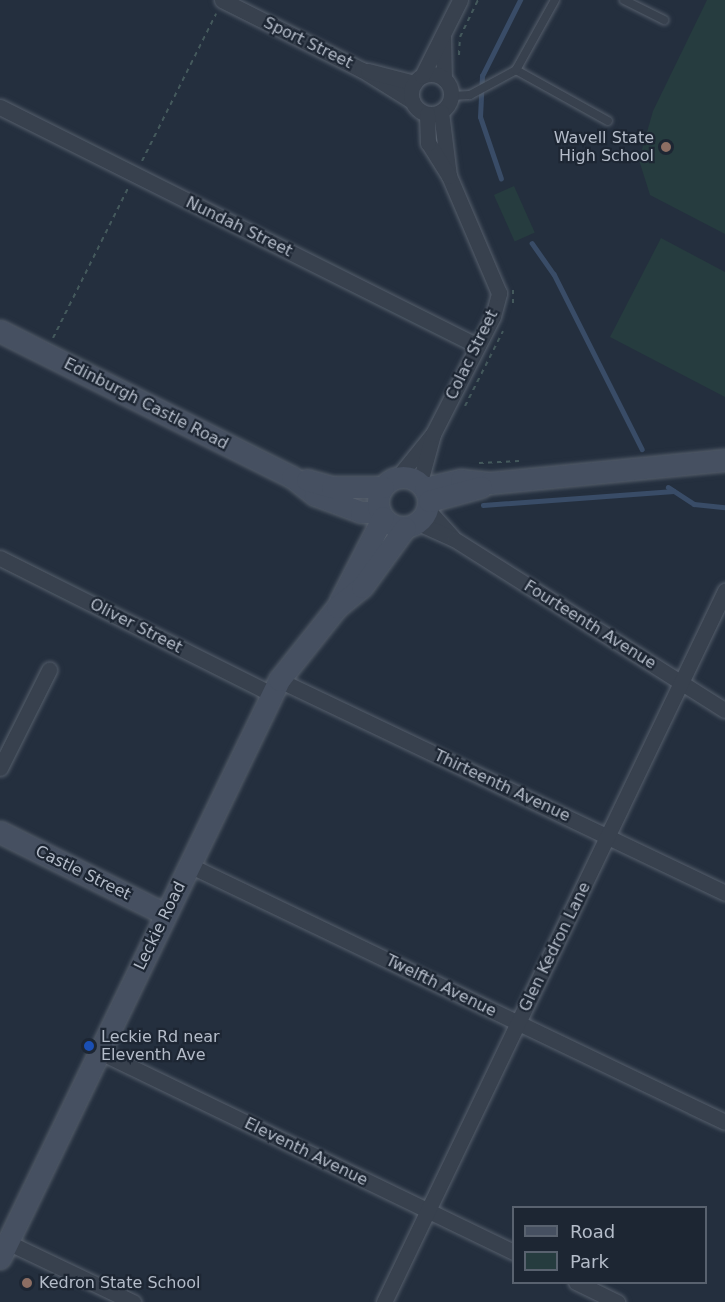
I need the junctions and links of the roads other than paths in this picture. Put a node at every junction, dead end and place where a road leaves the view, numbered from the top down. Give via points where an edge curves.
1 (222, 0) edge
2 (460, 0) edge
3 (555, 0) edge
4 (624, 0) edge
5 (664, 20) dead end
6 (443, 36) junction
7 (362, 70) junction
8 (516, 70) junction
9 (444, 79) junction
10 (418, 80) junction
11 (451, 96) junction
12 (412, 101) junction
13 (0, 107) edge
14 (434, 113) junction
15 (608, 121) dead end
16 (0, 331) edge
17 (478, 346) junction
18 (433, 434) junction
19 (725, 460) edge
20 (702, 466) junction
21 (725, 470) edge
22 (292, 477) junction
23 (391, 482) junction
24 (421, 505) junction
25 (381, 515) junction
26 (0, 558) edge
27 (725, 591) edge
28 (337, 607) junction
29 (49, 670) dead end
30 (681, 683) junction
31 (275, 687) junction
32 (725, 710) edge
33 (0, 768) edge
34 (0, 832) edge
35 (608, 836) junction
36 (189, 865) junction
37 (725, 892) edge
38 (165, 914) junction
39 (518, 1023) junction
40 (100, 1052) junction
41 (725, 1122) edge
42 (428, 1211) junction
43 (4, 1250) edge
44 (512, 1252) edge
45 (580, 1284) edge
46 (133, 1302) edge
47 (384, 1302) edge
48 (617, 1302) edge

1 - 7 street, Sport Street
2 - 6 street
3 - 8 lane
4 - 5 lane
6 - 9 street
6 - 10 street
7 - 10 street, Sport Street
7 - 12 street, Sport Street
8 - 11 lane via 470,95
8 - 15 lane
9 - 10 street, Sport Street
9 - 11 street
10 - 12 street
11 - 14 street
12 - 14 street, Sport Street
13 - 17 street, Nundah Street
14 - 17 street, Colac Street via 448,176 499,293
16 - 22 street, Edinburgh Castle Road
17 - 18 street, Colac Street
18 - 23 street, Colac Street
18 - 24 street, Colac Street
19 - 20 street
20 - 21 street
20 - 24 street via 490,483 461,480
22 - 23 street, Edinburgh Castle Road via 332,487
22 - 25 street, Edinburgh Castle Road via 315,495
23 - 24 street, Edinburgh Castle Road
23 - 25 street
24 - 25 street, Edinburgh Castle Road
24 - 28 street, Leckie Road via 362,587
24 - 30 street, Fourteenth Avenue via 454,539
25 - 28 street, Leckie Road
26 - 31 street, Oliver Street
27 - 30 street, Glen Kedron Lane
28 - 31 street, Leckie Road
29 - 33 street
30 - 32 street, Fourteenth Avenue
30 - 35 street, Glen Kedron Lane
31 - 35 street, Thirteenth Avenue
31 - 36 street, Leckie Road
34 - 38 street, Castle Street
35 - 37 street, Thirteenth Avenue
35 - 39 street, Glen Kedron Lane
36 - 38 street, Leckie Road
36 - 39 street, Twelfth Avenue
38 - 40 street, Leckie Road
39 - 41 street, Twelfth Avenue
39 - 42 street, Glen Kedron Lane
40 - 42 street, Eleventh Avenue
40 - 43 street, Leckie Road
42 - 44 street, Eleventh Avenue
42 - 47 street, Glen Kedron Lane
43 - 46 street
45 - 48 street

